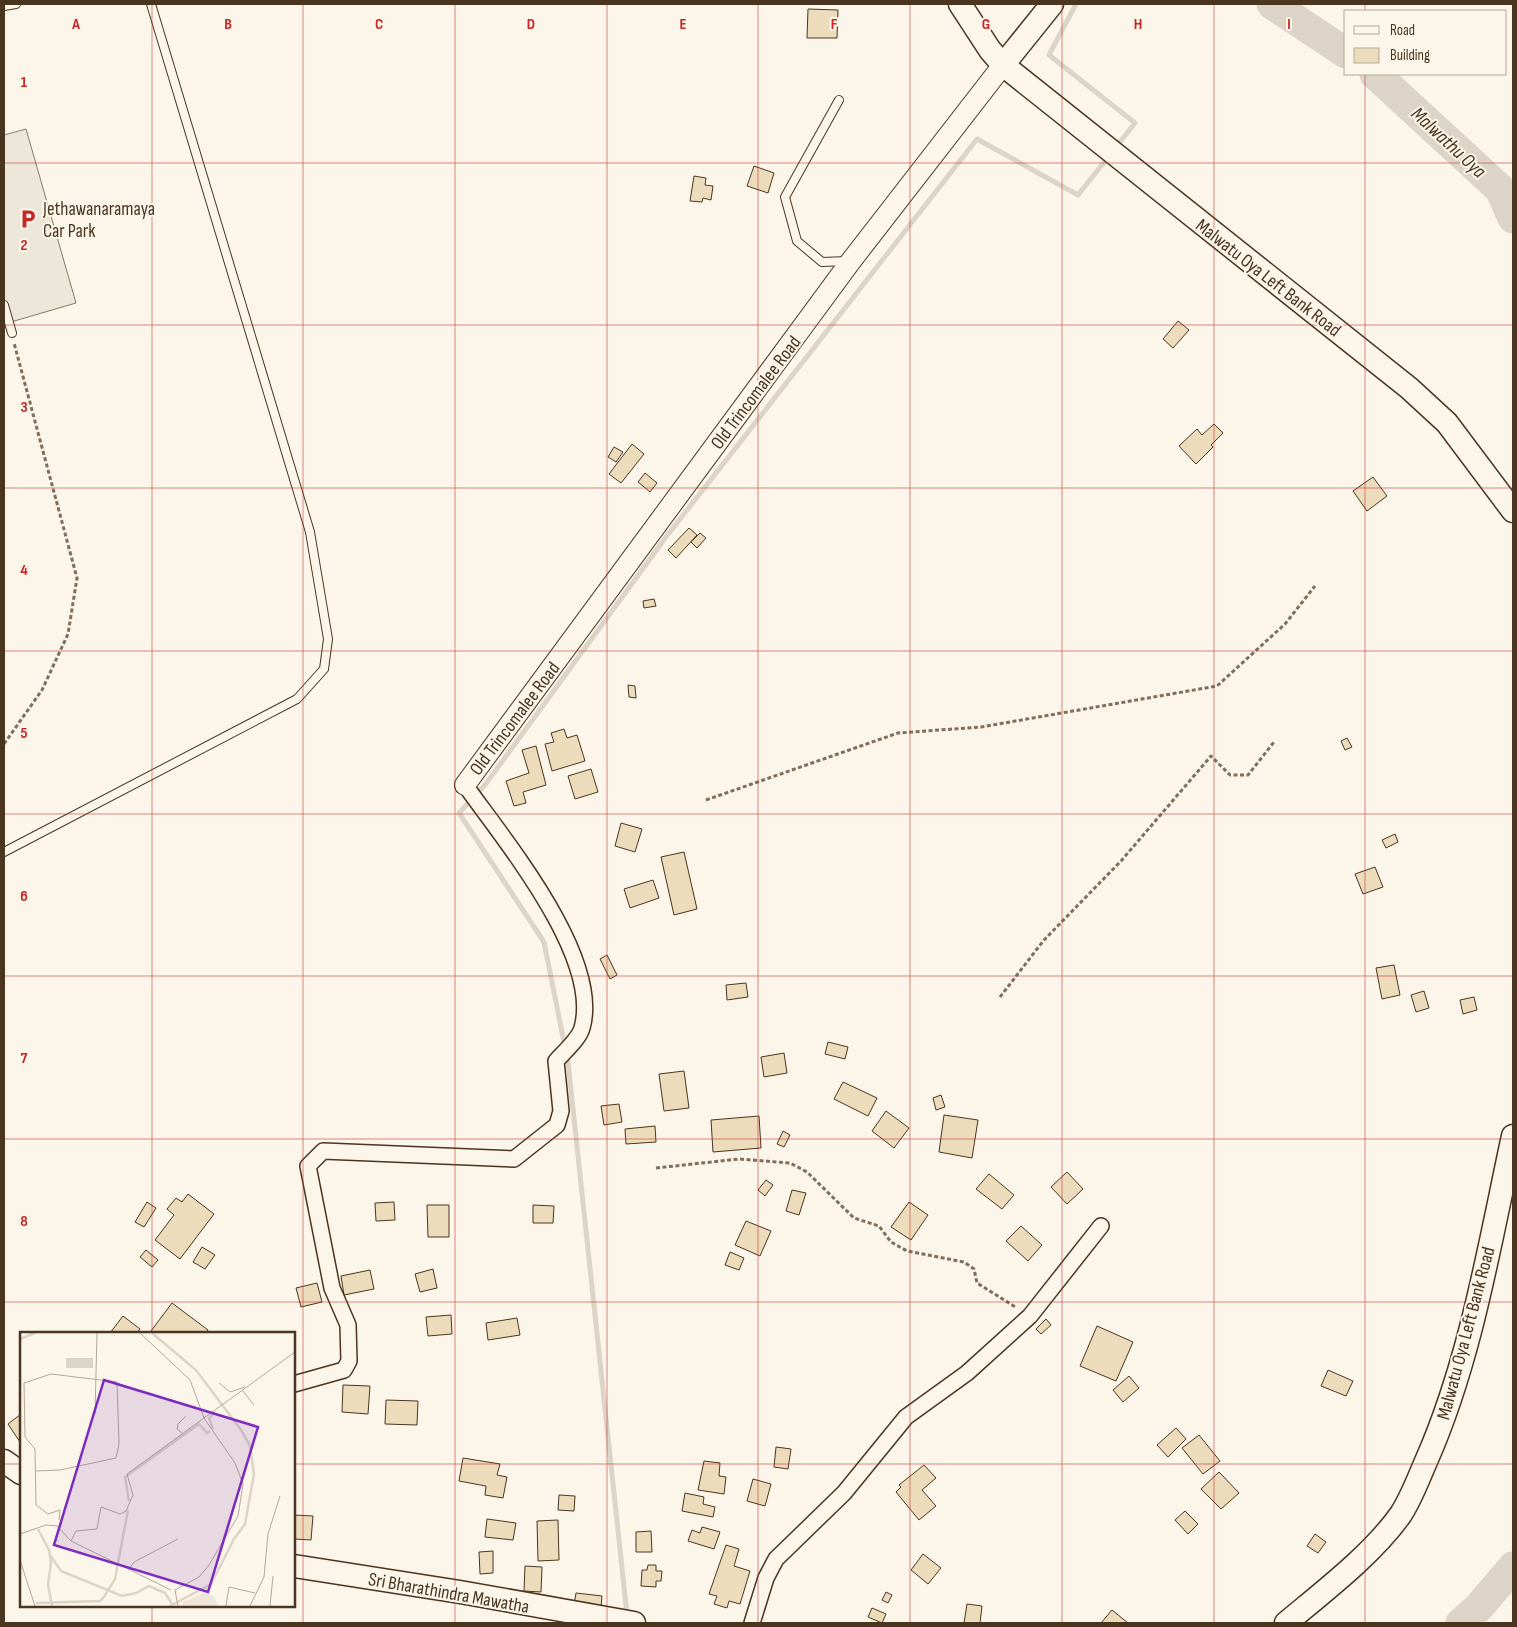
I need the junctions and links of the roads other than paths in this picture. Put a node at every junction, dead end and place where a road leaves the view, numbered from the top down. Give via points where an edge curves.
1 (16, 4) edge
2 (151, 4) edge
3 (960, 4) edge
4 (1052, 4) edge
5 (4, 6) edge
6 (1003, 65) junction
7 (839, 100) dead end
8 (851, 261) junction
9 (4, 305) edge
10 (12, 333) road end
11 (1513, 510) edge
12 (464, 785) joint
13 (4, 852) edge
14 (1513, 1136) edge
15 (1101, 1226) dead end
16 (295, 1384) edge
17 (4, 1461) edge
18 (20, 1471) edge
19 (295, 1566) edge
20 (634, 1623) edge
21 (752, 1623) edge
22 (1286, 1623) edge

1 - 5 lane
2 - 13 lane via 310,532 328,639 324,669 297,699
3 - 6 main road, Malwatu Oya Left Bank Road
4 - 6 main road, Old Trincomalee Road
6 - 8 street, Old Trincomalee Road
6 - 11 main road, Malwatu Oya Left Bank Road via 1410,388 1447,424
7 - 8 lane via 785,197 797,241 822,262
8 - 12 street, Old Trincomalee Road
9 - 10 lane
12 - 16 street via 544,895 576,962 584,995 582,1030 556,1061 561,1111 557,1125 514,1159 323,1150 308,1166 332,1288 348,1325 349,1361 344,1370
14 - 22 main road, Malwatu Oya Left Bank Road via 1458,1376 1417,1482 1402,1513 1380,1538 1330,1588
15 - 21 street via 1030,1316 967,1373 906,1417 844,1493 776,1558
17 - 18 main road
19 - 20 main road, Sri Bharathindra Mawatha

